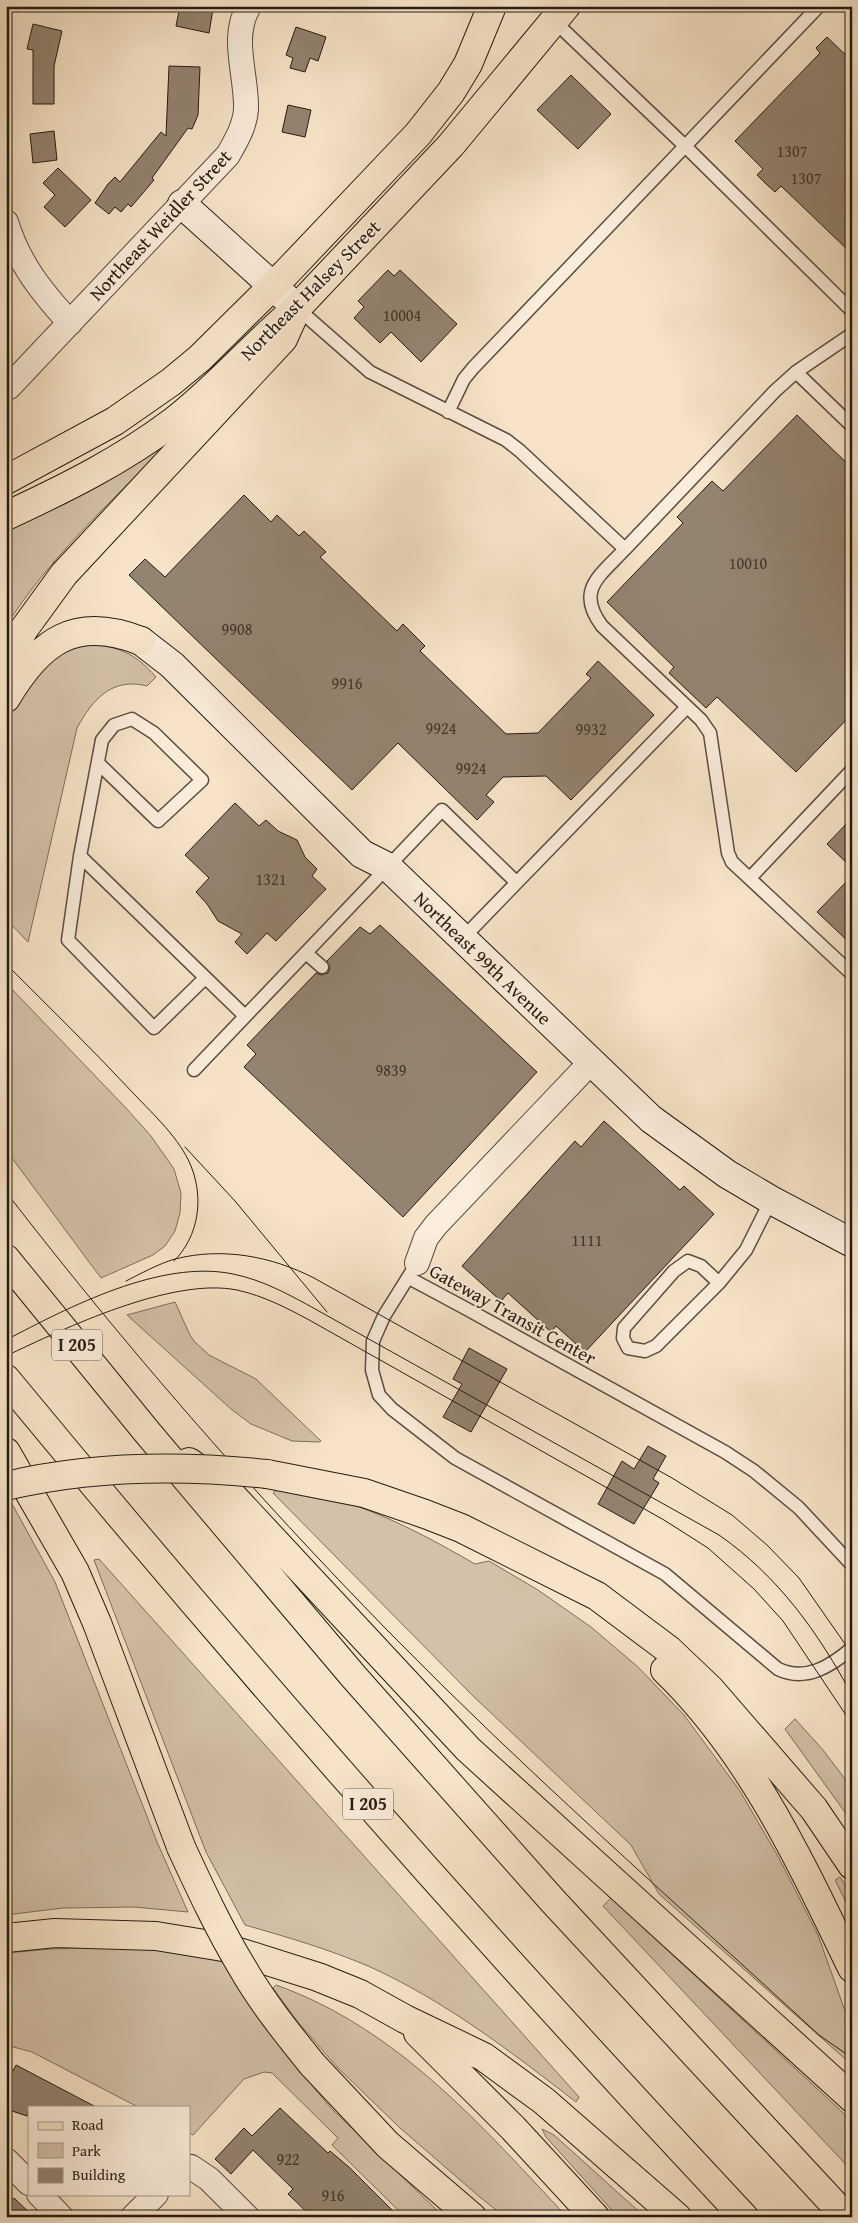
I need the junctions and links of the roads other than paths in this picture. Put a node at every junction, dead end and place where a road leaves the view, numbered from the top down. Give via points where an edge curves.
1 (249, 6) edge
2 (492, 6) edge
3 (819, 6) edge
4 (560, 13) edge
5 (686, 147) junction
6 (182, 204) junction
7 (6, 222) edge
8 (273, 286) junction
9 (297, 308) junction
10 (852, 311) edge
11 (70, 323) junction
12 (852, 334) edge
13 (796, 372) junction
14 (9, 387) dead end
15 (448, 412) junction
16 (852, 426) edge
17 (6, 480) edge
18 (6, 516) edge
19 (625, 550) junction
20 (141, 641) joint
21 (6, 662) edge
22 (6, 698) edge
23 (687, 707) junction
24 (98, 762) junction
25 (852, 770) edge
26 (80, 856) junction
27 (388, 867) junction
28 (750, 878) junction
29 (516, 882) junction
30 (463, 938) junction
31 (306, 952) junction
32 (322, 967) dead end
33 (852, 974) edge
34 (205, 978) junction
35 (244, 1016) junction
36 (591, 1062) junction
37 (194, 1070) dead end
38 (771, 1200) junction
39 (852, 1243) edge
40 (6, 1259) edge
41 (413, 1271) junction
42 (719, 1282) junction
43 (6, 1379) edge
44 (147, 1432) junction
45 (6, 1452) edge
46 (6, 1486) edge
47 (849, 1562) edge
48 (548, 1570) junction
49 (852, 1576) edge
50 (852, 1648) edge
51 (852, 1865) edge
52 (6, 1938) edge
53 (852, 1968) edge
54 (405, 2019) junction
55 (852, 2098) edge
56 (6, 2160) edge
57 (190, 2168) edge
58 (28, 2182) edge
59 (42, 2196) edge
60 (154, 2196) edge
61 (61, 2217) edge
62 (133, 2217) edge
63 (247, 2217) edge
64 (472, 2217) edge
65 (595, 2217) edge
66 (677, 2217) edge
67 (744, 2217) edge
68 (846, 2217) edge

1 - 6 street, Northeast Weidler Street via 240,31 246,111 240,135 228,155
2 - 8 main road, Northeast Halsey Street via 468,64 451,92 418,134
3 - 5 lane
4 - 5 lane
4 - 9 main road, Northeast Halsey Street via 451,145
5 - 10 lane
5 - 15 lane via 473,368
6 - 8 street
6 - 11 street, Northeast Weidler Street
7 - 11 street via 25,268
8 - 9 street
8 - 17 main road, Northeast Halsey Street via 200,358 145,401 94,434
9 - 15 lane via 370,372
9 - 18 main road, Northeast Halsey Street via 175,420 85,479
9 - 21 main road via 283,339 64,574 43,600
11 - 14 street, Northeast Weidler Street
12 - 13 lane
13 - 16 lane
13 - 19 lane
15 - 19 lane via 506,440
19 - 23 lane via 594,582 590,595 593,614
20 - 22 main road via 109,631 88,631 53,642 26,667
20 - 27 street, Northeast 99th Avenue via 172,665 362,854
23 - 28 lane via 710,733 728,853 732,862
23 - 29 lane
24 - 24 lane via 102,740 114,725 132,719 154,733 202,780 158,821
24 - 26 lane
25 - 28 lane
26 - 34 lane
26 - 34 lane via 68,940 154,1028
27 - 29 lane via 442,810
27 - 30 street, Northeast 99th Avenue
27 - 31 lane
28 - 33 lane
29 - 30 lane
30 - 36 street, Northeast 99th Avenue
31 - 32 lane
31 - 35 lane
34 - 35 lane
35 - 37 lane
36 - 38 street, Northeast 99th Avenue via 651,1119 727,1174
36 - 41 street via 436,1224 426,1238
38 - 39 street, Northeast 99th Avenue
38 - 42 lane via 746,1250
40 - 44 main road, I 205
41 - 47 lane, Gateway Transit Center via 443,1295 754,1471 799,1508
41 - 50 lane, Gateway Transit Center via 384,1316 373,1341 375,1385 379,1395 392,1409 455,1458 665,1574 778,1669 802,1675 833,1662
42 - 42 lane via 701,1266 688,1260 674,1271 624,1328 623,1338 628,1348 645,1351 656,1346
43 - 67 main road, I 205 via 258,1678 417,1860
44 - 55 main road via 225,1488 468,1749
44 - 68 main road, I 205 via 448,1784
45 - 64 main road, bridge via 75,1572 181,1847 243,1969 312,2064 388,2145
46 - 48 main road, bridge via 126,1470 173,1468 266,1474 364,1493 461,1528
47 - 49 lane, Gateway Transit Center
48 - 51 main road via 597,1596 627,1617 669,1650 710,1689 814,1809
48 - 53 main road via 643,1648 703,1711 734,1752 786,1834
52 - 54 main road via 55,1933 156,1936 223,1947 318,1976
54 - 65 main road via 514,2128
54 - 66 main road via 484,2057 516,2080
56 - 58 street
57 - 63 street via 209,2179
59 - 61 street
60 - 62 street

